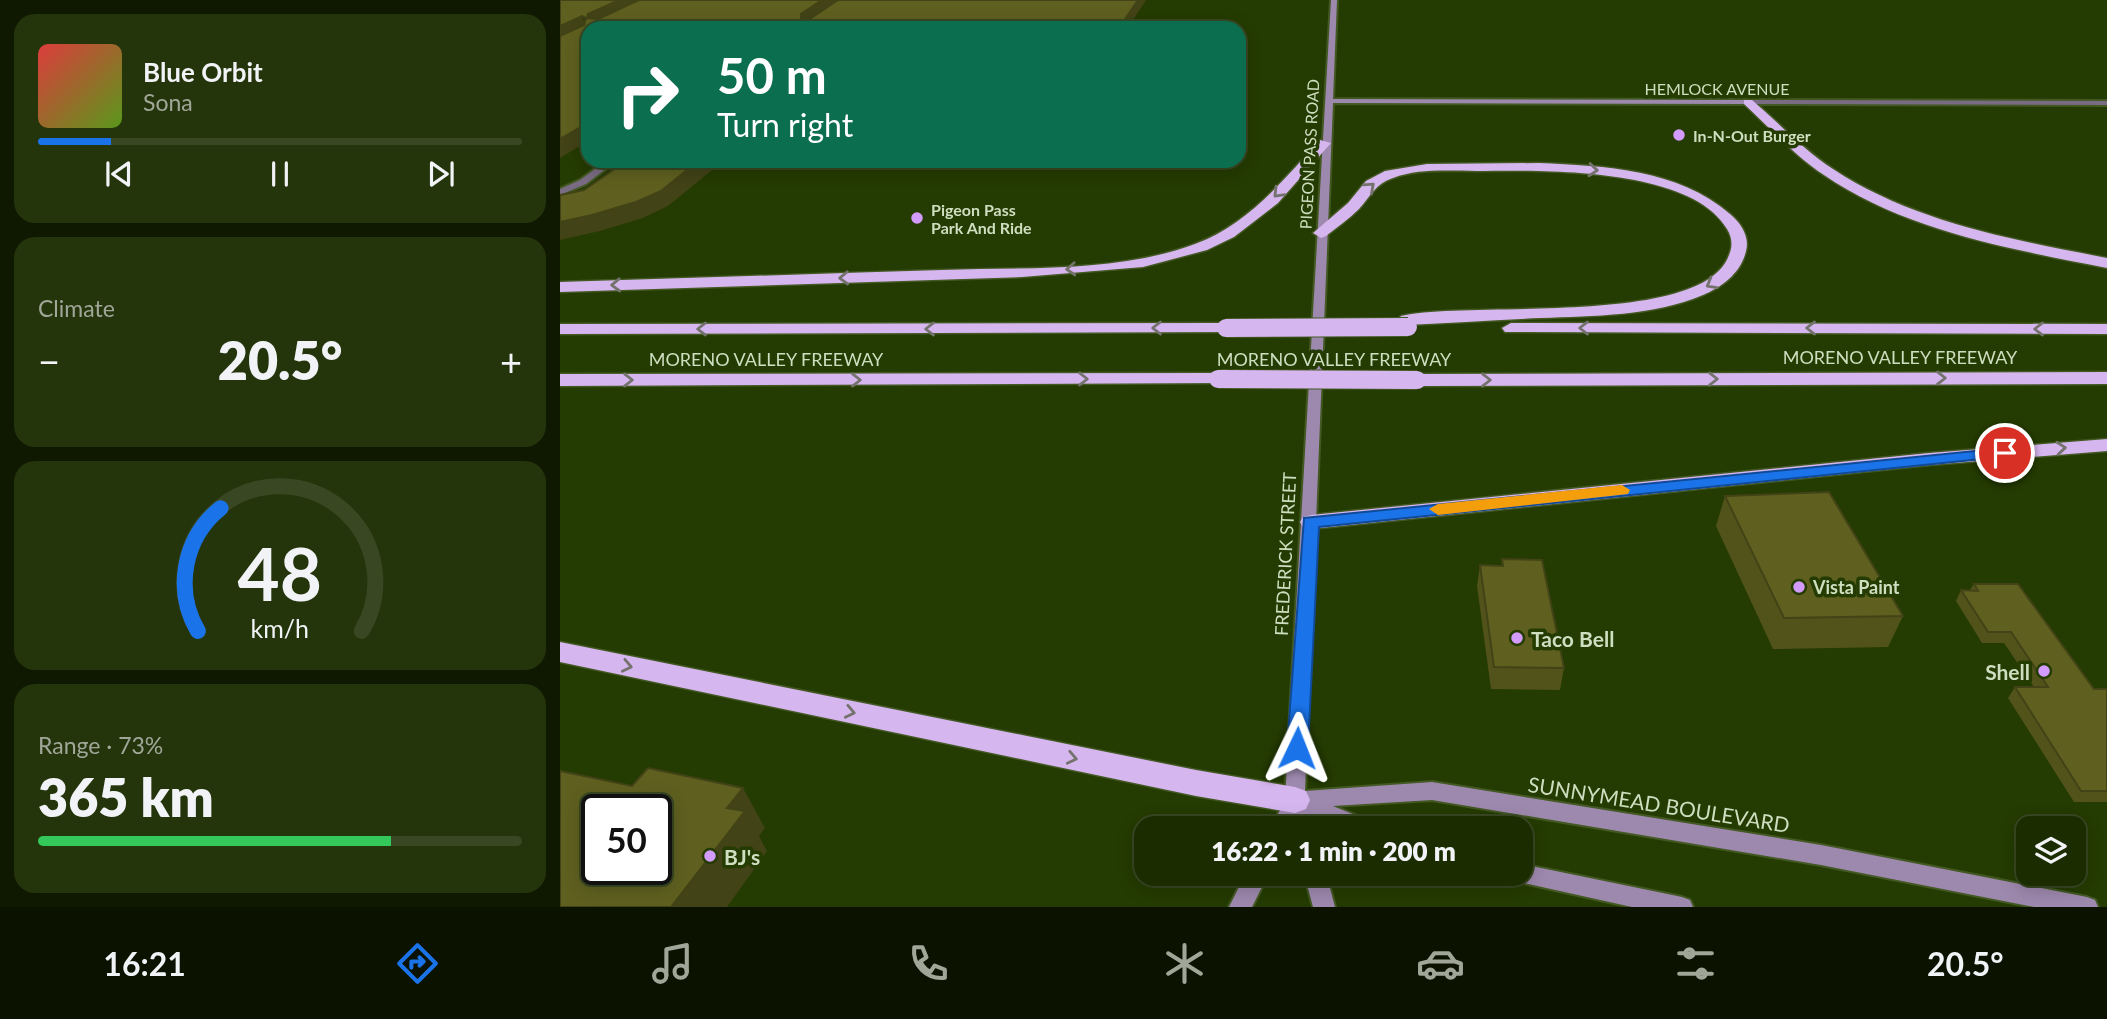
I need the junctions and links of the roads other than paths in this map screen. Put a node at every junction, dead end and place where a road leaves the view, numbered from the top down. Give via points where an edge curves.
1 (1334, 0) edge
2 (1328, 101) junction
3 (1748, 102) junction
4 (2107, 103) edge
5 (1325, 143) junction
6 (602, 168) edge
7 (560, 192) edge
8 (1321, 233) junction
9 (2107, 263) edge
10 (560, 287) edge
11 (1319, 310) joint
12 (1407, 324) junction
13 (560, 329) edge
14 (2107, 329) edge
15 (2107, 378) edge
16 (560, 380) edge
17 (2107, 445) edge
18 (1311, 522) junction
19 (560, 652) edge
20 (1295, 800) junction
21 (1287, 816) edge
22 (1300, 816) edge
23 (1335, 816) edge
24 (1533, 876) edge
25 (1251, 886) edge
26 (1318, 886) edge
27 (1240, 907) edge
28 (1324, 907) edge
29 (1682, 907) edge
30 (2087, 907) edge

1 - 2 main road, PIGEON PASS ROAD
2 - 3 main road, HEMLOCK AVENUE
2 - 5 main road, PIGEON PASS ROAD
3 - 4 street, HEMLOCK AVENUE
3 - 9 highway via 1829,173 1865,193 1967,231
5 - 8 main road, PIGEON PASS ROAD
5 -> 10 highway via 1254,218 1217,240 1165,258 1022,272
6 - 7 street
8 - 11 main road, PIGEON PASS ROAD
8 -> 12 highway via 1358,201 1367,187 1390,174 1429,168 1567,167 1634,175 1700,198 1724,214 1735,227 1740,245 1729,272 1695,292 1668,300 1598,310
11 - 18 main road, FREDERICK STREET
12 -> 13 highway, MORENO VALLEY FREEWAY, bridge
14 -> 12 highway, MORENO VALLEY FREEWAY
16 -> 15 highway, MORENO VALLEY FREEWAY, bridge
18 -> 17 highway
18 - 20 main road, FREDERICK STREET
19 -> 20 highway
20 - 21 main road, FREDERICK STREET
20 - 22 main road, FREDERICK STREET
20 - 23 main road
20 - 30 main road, SUNNYMEAD BOULEVARD via 1432,791 1821,855
24 - 29 main road
25 - 27 main road
26 - 28 main road

